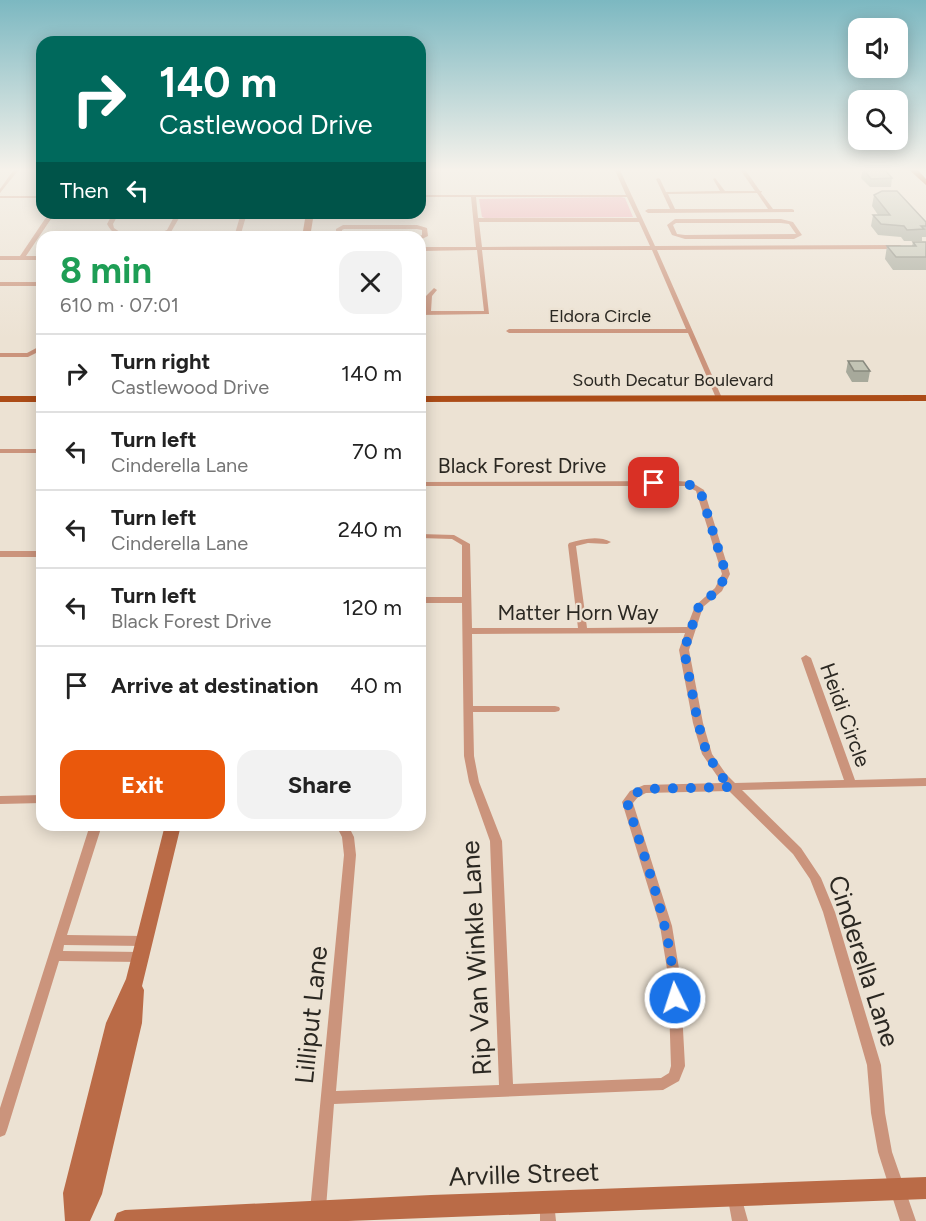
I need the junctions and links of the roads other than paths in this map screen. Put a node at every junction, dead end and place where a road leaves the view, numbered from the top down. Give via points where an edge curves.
1 (476, 225) edge
2 (643, 225) edge
3 (670, 225) edge
4 (792, 225) edge
5 (339, 231) edge
6 (425, 231) edge
7 (36, 237) edge
8 (734, 237) junction
9 (653, 247) junction
10 (739, 247) junction
11 (903, 247) edge
12 (478, 248) junction
13 (426, 249) edge
14 (0, 258) edge
15 (22, 258) junction
16 (36, 258) edge
17 (2, 284) edge
18 (36, 284) edge
19 (434, 290) dead end
20 (0, 291) edge
21 (429, 313) joint
22 (509, 331) dead end
23 (690, 331) junction
24 (36, 352) edge
25 (0, 355) edge
26 (474, 390) junction
27 (567, 390) junction
28 (0, 391) edge
29 (36, 391) edge
30 (426, 391) edge
31 (717, 394) junction
32 (823, 394) junction
33 (926, 394) edge
34 (426, 397) edge
35 (0, 399) edge
36 (36, 399) edge
37 (426, 399) edge
38 (486, 399) junction
39 (0, 451) edge
40 (36, 451) edge
41 (426, 484) edge
42 (695, 486) joint
43 (426, 536) edge
44 (607, 542) dead end
45 (0, 554) edge
46 (36, 554) edge
47 (426, 600) edge
48 (467, 600) junction
49 (688, 630) junction
50 (468, 631) junction
51 (583, 631) junction
52 (806, 658) dead end
53 (468, 709) junction
54 (555, 709) dead end
55 (926, 782) edge
56 (851, 784) junction
57 (732, 787) junction
58 (36, 799) edge
59 (0, 800) edge
60 (94, 831) edge
61 (172, 831) edge
62 (345, 831) edge
63 (60, 940) junction
64 (142, 949) junction
65 (55, 956) junction
66 (506, 1091) junction
67 (327, 1098) junction
68 (0, 1130) edge
69 (926, 1188) edge
70 (897, 1189) junction
71 (734, 1194) junction
72 (548, 1211) edge
73 (317, 1216) edge
74 (77, 1221) edge
75 (125, 1221) edge
76 (740, 1221) edge
77 (908, 1221) edge

1 - 12 street
2 - 9 street
3 - 8 street via 679,237
4 - 8 street via 799,235 794,237
5 - 6 street via 344,227 417,227
7 - 15 street
8 - 10 street via 739,239
9 - 10 street
9 - 12 street
9 - 23 street
10 - 11 street
12 - 13 street
12 - 21 street via 487,313
14 - 15 street
15 - 16 street
17 - 18 street
17 - 20 street
19 - 21 street via 429,296
22 - 23 street, Eldora Circle
23 - 31 street
24 - 25 street
26 - 27 main road, South Decatur Boulevard
26 - 30 main road, South Decatur Boulevard
26 - 34 main road via 468,394
27 - 31 main road, South Decatur Boulevard
27 - 38 main road via 502,394
28 - 29 main road
31 - 32 main road, South Decatur Boulevard
31 - 38 main road, South Decatur Boulevard
32 - 33 main road, South Decatur Boulevard
32 - 33 main road, South Decatur Boulevard via 876,398
35 - 36 main road
37 - 38 main road, South Decatur Boulevard
39 - 40 street
41 - 42 street, Black Forest Drive
42 - 49 street, Cinderella Lane via 700,490 726,574 719,589 699,606
43 - 48 street, Rip Van Winkle Lane via 461,539 465,544
44 - 51 street via 587,540 572,545
45 - 46 street
47 - 48 street, Matter Horn Way
48 - 50 street, Rip Van Winkle Lane
49 - 51 street, Matter Horn Way
49 - 57 street, Cinderella Lane via 684,650 698,723 707,754
50 - 51 street, Matter Horn Way
50 - 53 street, Rip Van Winkle Lane
52 - 56 street, Heidi Circle
53 - 54 street
53 - 66 street, Rip Van Winkle Lane via 474,782 496,842
55 - 56 street
56 - 57 street
57 - 66 street via 644,789 627,802 666,926 674,975 678,1066 674,1077 663,1084
57 - 70 street, Cinderella Lane via 797,851 815,878 874,1065 885,1152
58 - 59 street
60 - 63 street
61 - 64 main road
62 - 67 street, Lilliput Lane via 350,855
63 - 64 street
63 - 65 street
64 - 65 street
64 - 74 main road via 135,979 116,1023 74,1193
65 - 68 street
66 - 67 street
67 - 73 street, Lilliput Lane
69 - 70 main road, Arville Street
70 - 71 main road, Arville Street
70 - 77 street, Cinderella Lane
71 - 72 main road, Arville Street
71 - 76 street
72 - 73 main road, Arville Street
73 - 75 main road, Arville Street

